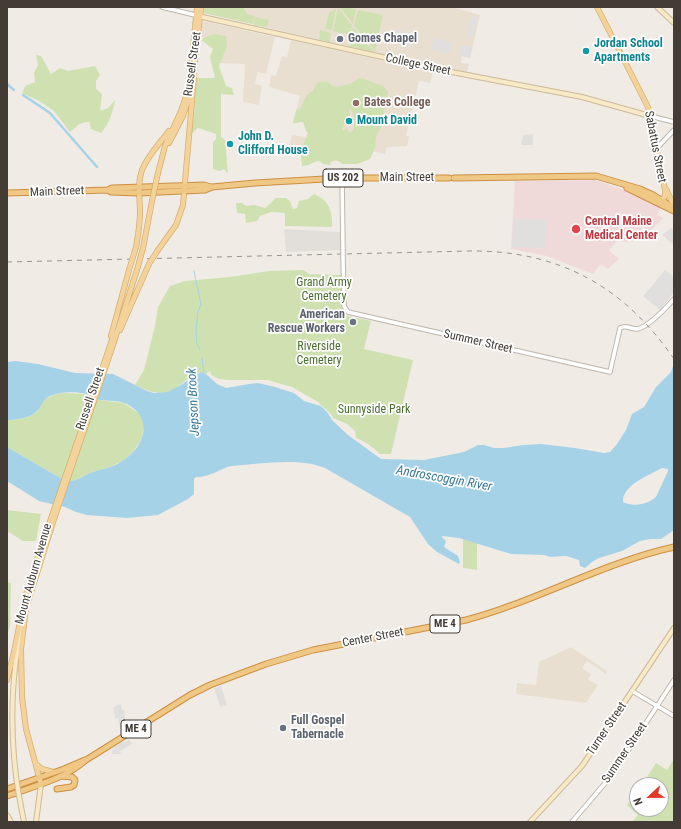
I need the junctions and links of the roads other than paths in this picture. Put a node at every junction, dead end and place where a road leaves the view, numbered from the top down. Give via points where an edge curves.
1 (162, 7) edge
2 (197, 7) edge
3 (201, 7) edge
4 (597, 7) edge
5 (657, 7) edge
6 (197, 16) junction
7 (674, 23) edge
8 (194, 78) junction
9 (650, 116) junction
10 (178, 118) junction
11 (674, 122) edge
12 (674, 130) edge
13 (656, 149) junction
14 (160, 163) junction
15 (342, 178) junction
16 (664, 185) junction
17 (185, 188) junction
18 (139, 190) junction
19 (7, 194) edge
20 (660, 201) junction
21 (674, 207) edge
22 (674, 211) edge
23 (674, 299) edge
24 (109, 350) junction
25 (63, 488) joint
26 (52, 518) junction
27 (674, 547) edge
28 (26, 608) junction
29 (674, 628) edge
30 (16, 642) junction
31 (15, 663) junction
32 (7, 680) edge
33 (674, 680) edge
34 (632, 691) junction
35 (658, 705) junction
36 (674, 716) edge
37 (86, 760) junction
38 (36, 764) junction
39 (53, 772) junction
40 (60, 776) junction
41 (39, 777) junction
42 (41, 784) junction
43 (7, 789) edge
44 (57, 789) dead end
45 (7, 796) edge
46 (7, 815) edge
47 (11, 822) edge
48 (24, 822) edge
49 (36, 822) edge
50 (530, 822) edge
51 (572, 822) edge

1 - 6 street, College Street
2 - 6 main road, Russell Street
3 - 6 main road, Russell Street
4 - 9 main road, Sabattus Street via 636,81
5 - 7 main road
6 - 8 main road, Russell Street
6 - 9 main road, College Street via 436,69 582,97
6 - 10 main road, Russell Street via 190,81
8 - 14 main road, Russell Street via 188,102
8 - 17 main road
9 - 11 street, College Street
9 - 13 main road, Sabattus Street
10 - 14 main road, Russell Street
10 - 18 main road via 142,169
12 - 13 street
13 - 16 main road, Sabattus Street
14 - 24 main road, Russell Street, bridge via 143,248
15 - 17 highway, Main Street / US 202
15 - 20 highway, Main Street / US 202 via 592,176 636,187
15 - 23 street, Summer Street, bridge via 344,306 352,314 610,372 621,327 636,329 643,326
16 - 20 main road via 665,193
16 - 21 main road
17 - 18 highway, Main Street / US 202
17 - 24 main road, bridge via 179,218 149,264
18 - 19 highway, Main Street / US 202 via 112,188
18 - 24 main road, bridge via 140,214 136,247
20 - 21 highway, Main Street / US 202
20 - 22 highway, Main Street / US 202
24 - 25 main road, Russell Street
25 - 26 main road, Mount Auburn Avenue
26 - 28 main road, Mount Auburn Avenue
26 - 30 main road, Mount Auburn Avenue via 24,602
27 - 37 highway, Center Street / ME 4 via 627,560 488,614 316,649 260,666 190,695
28 - 31 main road, Mount Auburn Avenue
28 - 38 main road via 21,649 21,686 26,729
29 - 34 main road, Turner Street
30 - 31 main road, Mount Auburn Avenue
30 - 32 main road
31 - 48 main road, Mount Auburn Avenue, bridge via 12,743
33 - 35 street, Summer Street
34 - 35 street
34 - 50 main road, Turner Street via 582,766
35 - 36 street
35 - 51 street, Summer Street via 610,779
37 - 39 highway, Center Street / ME 4
37 - 40 highway, Center Street / ME 4
38 - 39 main road
38 - 41 main road
39 - 41 highway, Center Street / ME 4
40 - 42 highway, Center Street / ME 4
40 - 44 highway via 72,777 75,782 71,787
41 - 42 main road
41 - 43 highway, Center Street / ME 4
42 - 45 highway, Center Street / ME 4
42 - 49 main road
46 - 47 main road

